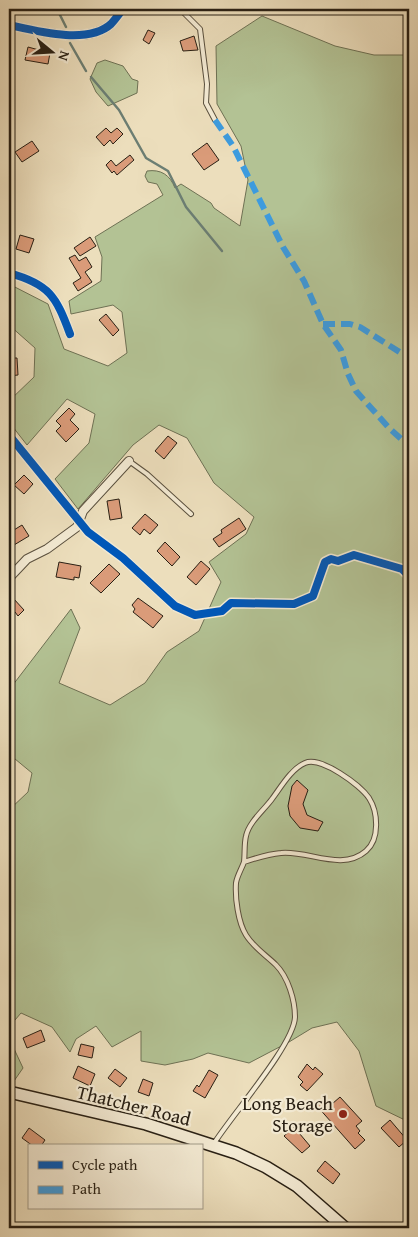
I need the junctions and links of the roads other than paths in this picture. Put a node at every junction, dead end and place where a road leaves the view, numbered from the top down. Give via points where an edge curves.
1 (123, 9) edge
2 (180, 9) edge
3 (9, 25) edge
4 (215, 120) dead end
5 (9, 273) edge
6 (70, 334) dead end
7 (9, 435) edge
8 (129, 461) joint
9 (190, 514) dead end
10 (78, 522) junction
11 (9, 578) edge
12 (175, 606) dead end
13 (244, 862) junction
14 (9, 1092) edge
15 (213, 1145) junction
16 (346, 1228) edge

1 - 3 street via 110,25 94,33 76,36
2 - 4 lane via 200,29 207,84 206,103
5 - 6 street via 35,281 50,293
7 - 10 street
8 - 9 lane
8 - 10 street via 83,511
10 - 11 street via 77,527 47,550 27,559
10 - 12 street
13 - 13 lane via 246,835 253,822 296,768 307,762 337,770 369,798 377,821 373,840 366,851 349,859 332,860 282,852
13 - 15 lane via 236,882 240,916 246,934 277,965 288,982 295,1017 292,1030 250,1096
14 - 15 main road, Thatcher Road via 146,1124
15 - 16 main road, Thatcher Road via 286,1179

